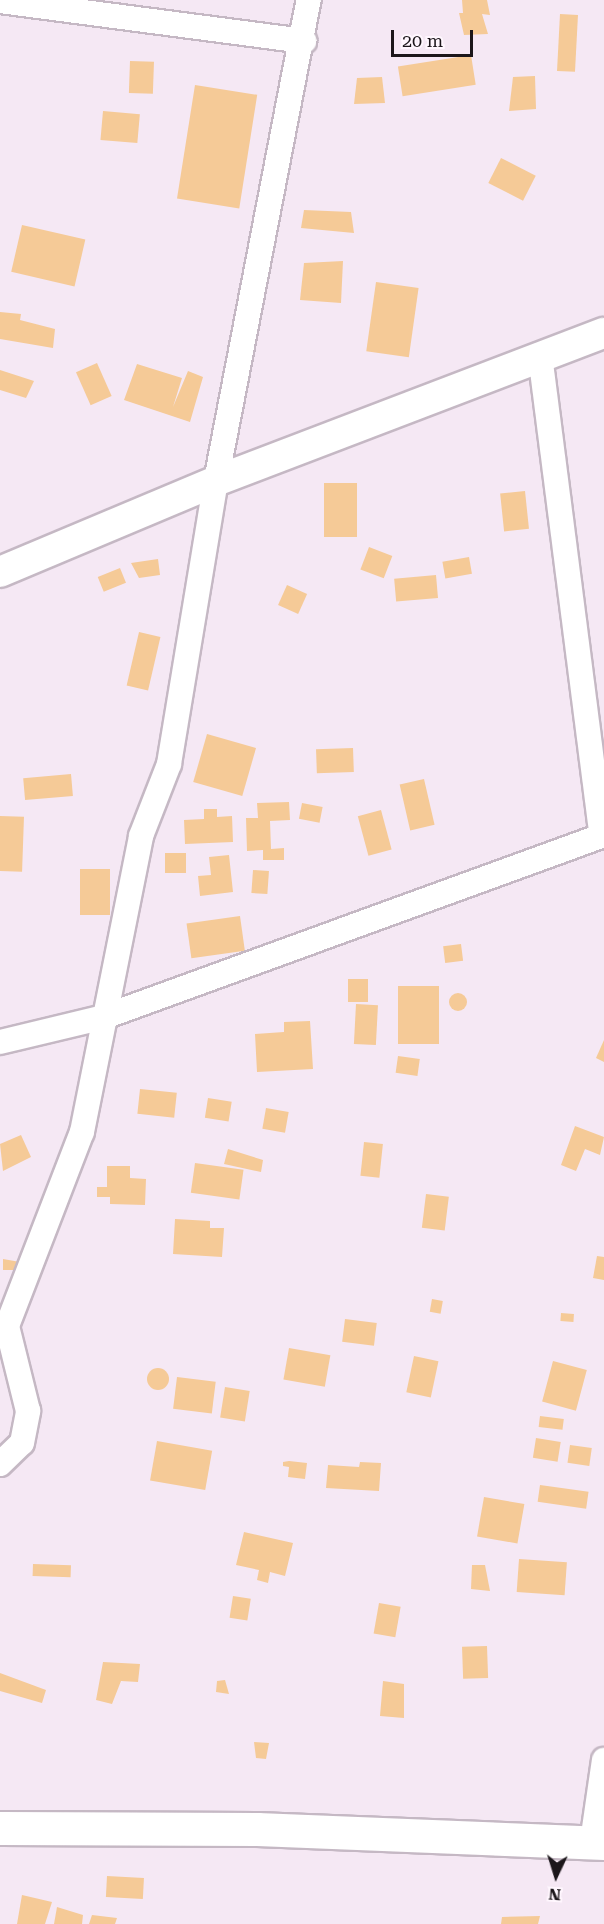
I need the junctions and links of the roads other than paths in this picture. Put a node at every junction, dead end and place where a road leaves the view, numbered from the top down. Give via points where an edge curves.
1 (309, 0) edge
2 (0, 1) edge
3 (304, 41) junction
4 (604, 333) edge
5 (540, 355) junction
6 (216, 481) junction
7 (0, 572) edge
8 (603, 836) edge
9 (104, 1017) junction
10 (0, 1042) edge
11 (0, 1464) edge
12 (604, 1760) edge
13 (0, 1828) edge
14 (598, 1843) edge

1 - 3 street
2 - 3 street
3 - 6 street
4 - 5 street
5 - 6 street
5 - 8 street
6 - 7 street
6 - 9 street via 169,764 146,816
8 - 9 street
9 - 10 street
9 - 11 street via 82,1132 7,1326 28,1411 22,1443
12 - 14 street
13 - 14 main road via 256,1829

